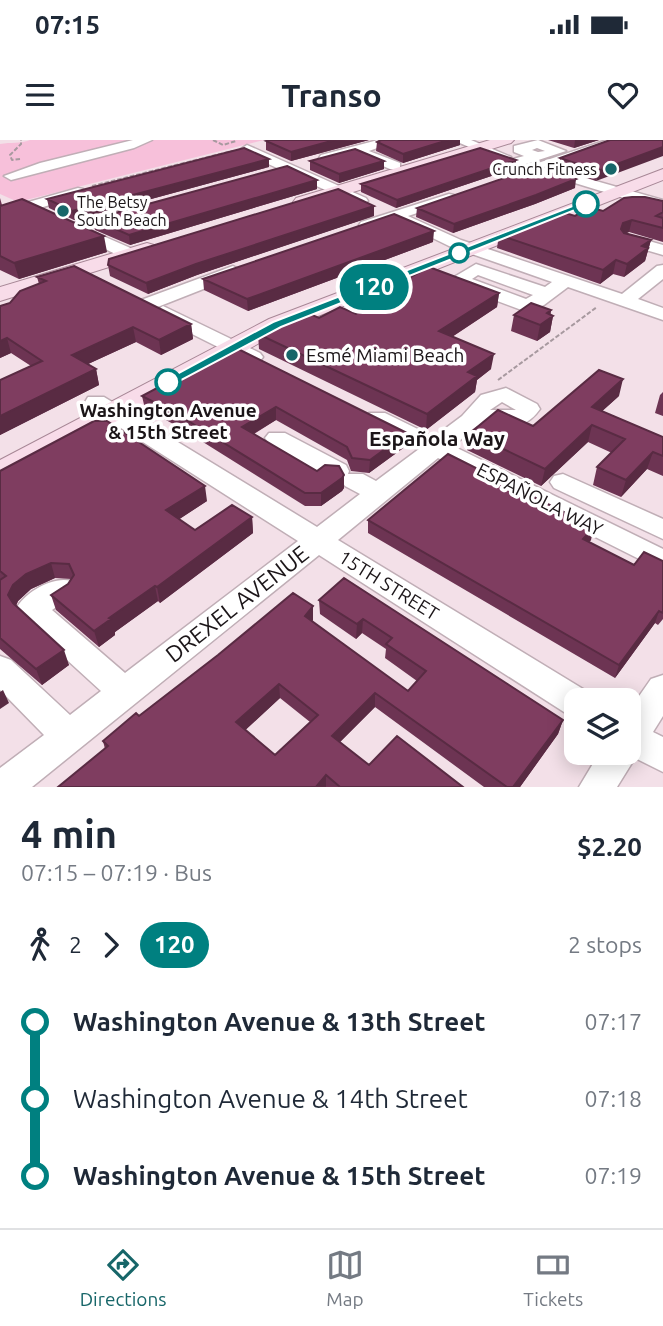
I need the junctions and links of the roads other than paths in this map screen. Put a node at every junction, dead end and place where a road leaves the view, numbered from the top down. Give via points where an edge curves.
1 (146, 140) edge
2 (393, 140) edge
3 (506, 140) edge
4 (618, 140) edge
5 (273, 142) edge
6 (468, 142) edge
7 (239, 148) edge
8 (344, 151) junction
9 (536, 162) junction
10 (663, 164) edge
11 (395, 166) dead end
12 (290, 169) junction
13 (6, 174) edge
14 (269, 174) edge
15 (663, 174) edge
16 (492, 183) edge
17 (93, 187) edge
18 (339, 191) junction
19 (607, 191) junction
20 (466, 192) edge
21 (28, 203) junction
22 (663, 205) edge
23 (283, 208) edge
24 (141, 209) edge
25 (0, 215) edge
26 (395, 216) junction
27 (62, 224) junction
28 (349, 232) edge
29 (628, 240) edge
30 (161, 245) edge
31 (463, 246) junction
32 (663, 250) edge
33 (129, 254) junction
34 (243, 268) edge
35 (78, 270) junction
36 (663, 270) edge
37 (100, 280) edge
38 (565, 281) junction
39 (0, 294) edge
40 (547, 294) dead end
41 (624, 301) junction
42 (663, 314) edge
43 (225, 343) junction
44 (271, 366) edge
45 (104, 407) junction
46 (363, 412) edge
47 (470, 421) dead end
48 (277, 438) dead end
49 (436, 448) junction
50 (0, 452) edge
51 (0, 472) edge
52 (356, 481) junction
53 (563, 482) dead end
54 (663, 530) edge
55 (318, 540) junction
56 (663, 561) edge
57 (61, 589) edge
58 (0, 669) edge
59 (663, 689) edge
60 (125, 692) junction
61 (564, 694) edge
62 (641, 721) edge
63 (68, 736) junction
64 (641, 747) edge
65 (663, 756) edge
66 (611, 765) edge
67 (4, 787) edge
68 (597, 787) edge

1 - 13 street
2 - 8 street
3 - 6 main road
4 - 9 street
5 - 7 street
6 - 9 street via 518,162
6 - 18 main road
7 - 12 street
8 - 11 street
8 - 12 street
9 - 16 street
9 - 19 street
10 - 19 main road
12 - 14 street
12 - 18 street
13 - 21 street via 10,188
15 - 19 main road
17 - 21 street
18 - 23 main road
18 - 26 street
19 - 22 street
19 - 31 main road
20 - 26 street
21 - 25 street
21 - 27 street
24 - 27 street
26 - 28 street
26 - 31 street
27 - 33 street
29 - 32 street
30 - 33 main road
31 - 38 street
31 - 43 main road
33 - 35 main road
34 - 43 street via 142,301
35 - 37 street
35 - 39 main road
36 - 41 street
38 - 40 street
38 - 41 street
41 - 42 street
43 - 44 street
43 - 45 main road
45 - 50 main road
45 - 51 main road
45 - 55 street, 15TH STREET
46 - 49 street, ESPAÑOLA WAY
47 - 49 street, DREXEL AVENUE
48 - 52 street
49 - 52 street, DREXEL AVENUE
49 - 56 street, ESPAÑOLA WAY
52 - 55 street, DREXEL AVENUE
53 - 54 street
55 - 60 street, DREXEL AVENUE
55 - 61 street, 15TH STREET
57 - 60 street via 31,609
58 - 63 street
59 - 62 street
60 - 63 street, DREXEL AVENUE
63 - 67 street, DREXEL AVENUE
64 - 65 street
66 - 68 street

